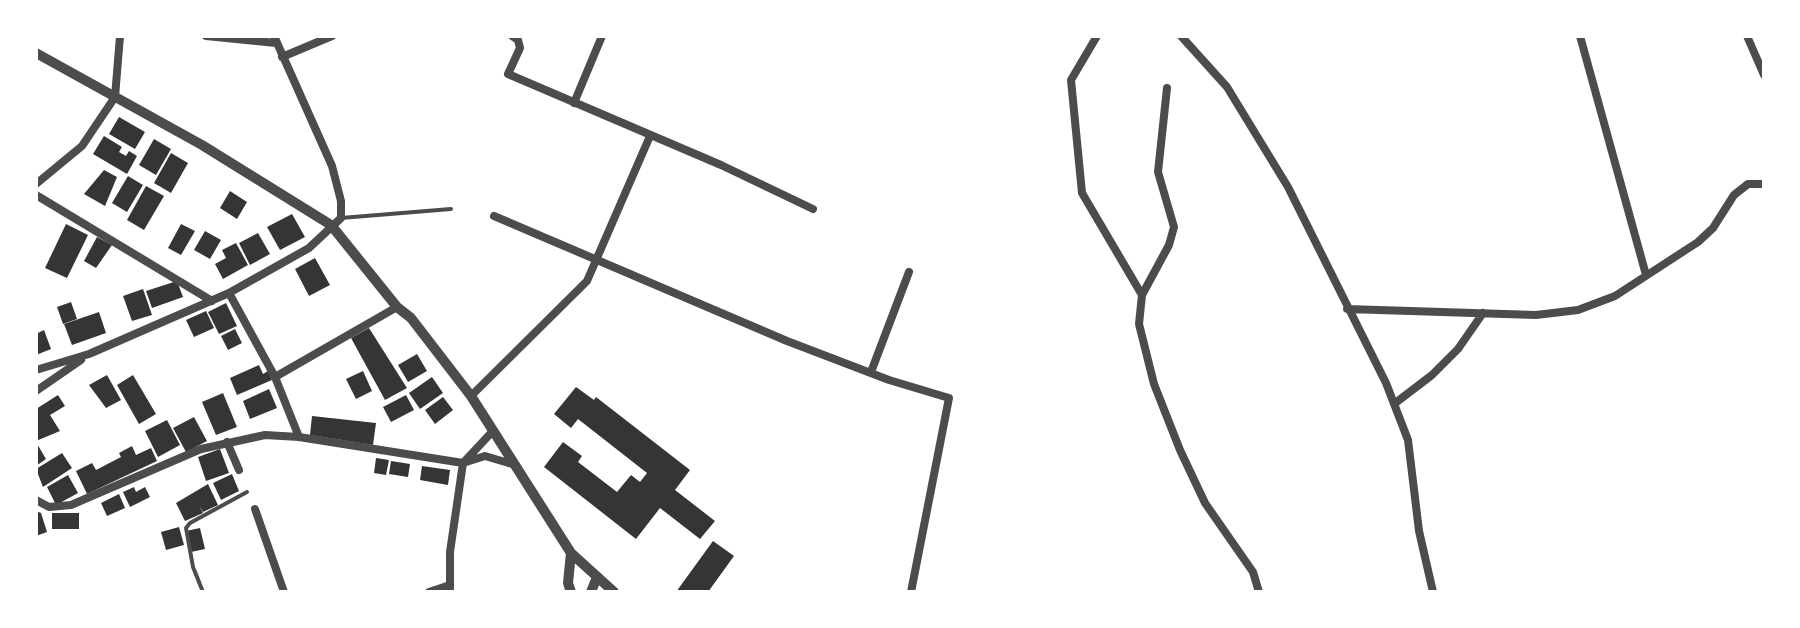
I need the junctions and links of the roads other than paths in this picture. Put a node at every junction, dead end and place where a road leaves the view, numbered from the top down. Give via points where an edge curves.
1 (120, 36) edge
2 (206, 36) edge
3 (332, 36) edge
4 (512, 36) edge
5 (602, 36) edge
6 (1097, 36) edge
7 (1181, 36) edge
8 (1580, 36) edge
9 (1747, 36) edge
10 (275, 39) edge
11 (36, 53) edge
12 (282, 57) junction
13 (1764, 75) edge
14 (1167, 88) dead end
15 (115, 97) junction
16 (574, 103) junction
17 (650, 136) junction
18 (36, 184) edge
19 (1764, 184) edge
20 (36, 195) edge
21 (451, 209) dead end
22 (813, 209) dead end
23 (494, 216) dead end
24 (341, 218) junction
25 (331, 225) junction
26 (599, 260) junction
27 (909, 272) dead end
28 (1646, 275) junction
29 (229, 293) junction
30 (1142, 295) junction
31 (212, 301) junction
32 (397, 307) junction
33 (1347, 309) junction
34 (1483, 313) junction
35 (89, 354) junction
36 (36, 370) edge
37 (871, 372) junction
38 (275, 377) junction
39 (36, 391) edge
40 (471, 396) junction
41 (1394, 404) junction
42 (492, 432) junction
43 (299, 437) junction
44 (227, 442) junction
45 (463, 463) junction
46 (512, 464) junction
47 (239, 470) dead end
48 (247, 492) dead end
49 (36, 500) edge
50 (255, 509) dead end
51 (571, 553) junction
52 (597, 577) junction
53 (450, 588) edge
54 (203, 592) edge
55 (284, 592) edge
56 (429, 592) edge
57 (571, 592) edge
58 (591, 592) edge
59 (614, 592) edge
60 (911, 592) edge
61 (1259, 592) edge
62 (1433, 592) edge

1 - 15 street
2 - 10 street
3 - 12 street
4 - 16 street via 520,48 508,74
5 - 16 street
6 - 30 street via 1071,80 1082,193
7 - 33 street via 1235,99 1288,187
8 - 28 street
9 - 13 street
10 - 12 street
11 - 15 street
12 - 24 street via 332,166
14 - 30 street via 1158,172 1174,227
15 - 18 street via 82,146
15 - 25 street
16 - 17 street
17 - 22 street
17 - 26 street
19 - 28 street via 1748,184 1698,242
20 - 31 street
21 - 24 lane
23 - 26 street
24 - 25 street
25 - 29 street via 309,248
25 - 32 street
26 - 37 street
26 - 40 street via 587,281
27 - 37 street
28 - 34 street via 1615,296 1578,310
29 - 31 street
29 - 38 street
30 - 61 street via 1139,324 1154,384 1205,503 1253,572
31 - 35 street
32 - 38 street
32 - 40 street
33 - 34 street
33 - 41 street
34 - 41 street via 1458,349
35 - 36 street
35 - 39 street
37 - 60 street via 949,398
38 - 43 street
40 - 42 street
41 - 62 street via 1408,440
42 - 45 street
42 - 46 street
43 - 44 street via 265,435
43 - 45 street
44 - 47 street
44 - 49 street via 71,505 49,507
45 - 46 street via 485,456
45 - 53 street
46 - 51 street
48 - 54 lane via 186,528
50 - 55 street
51 - 52 street
51 - 57 street
52 - 58 street
52 - 59 street
53 - 56 street

